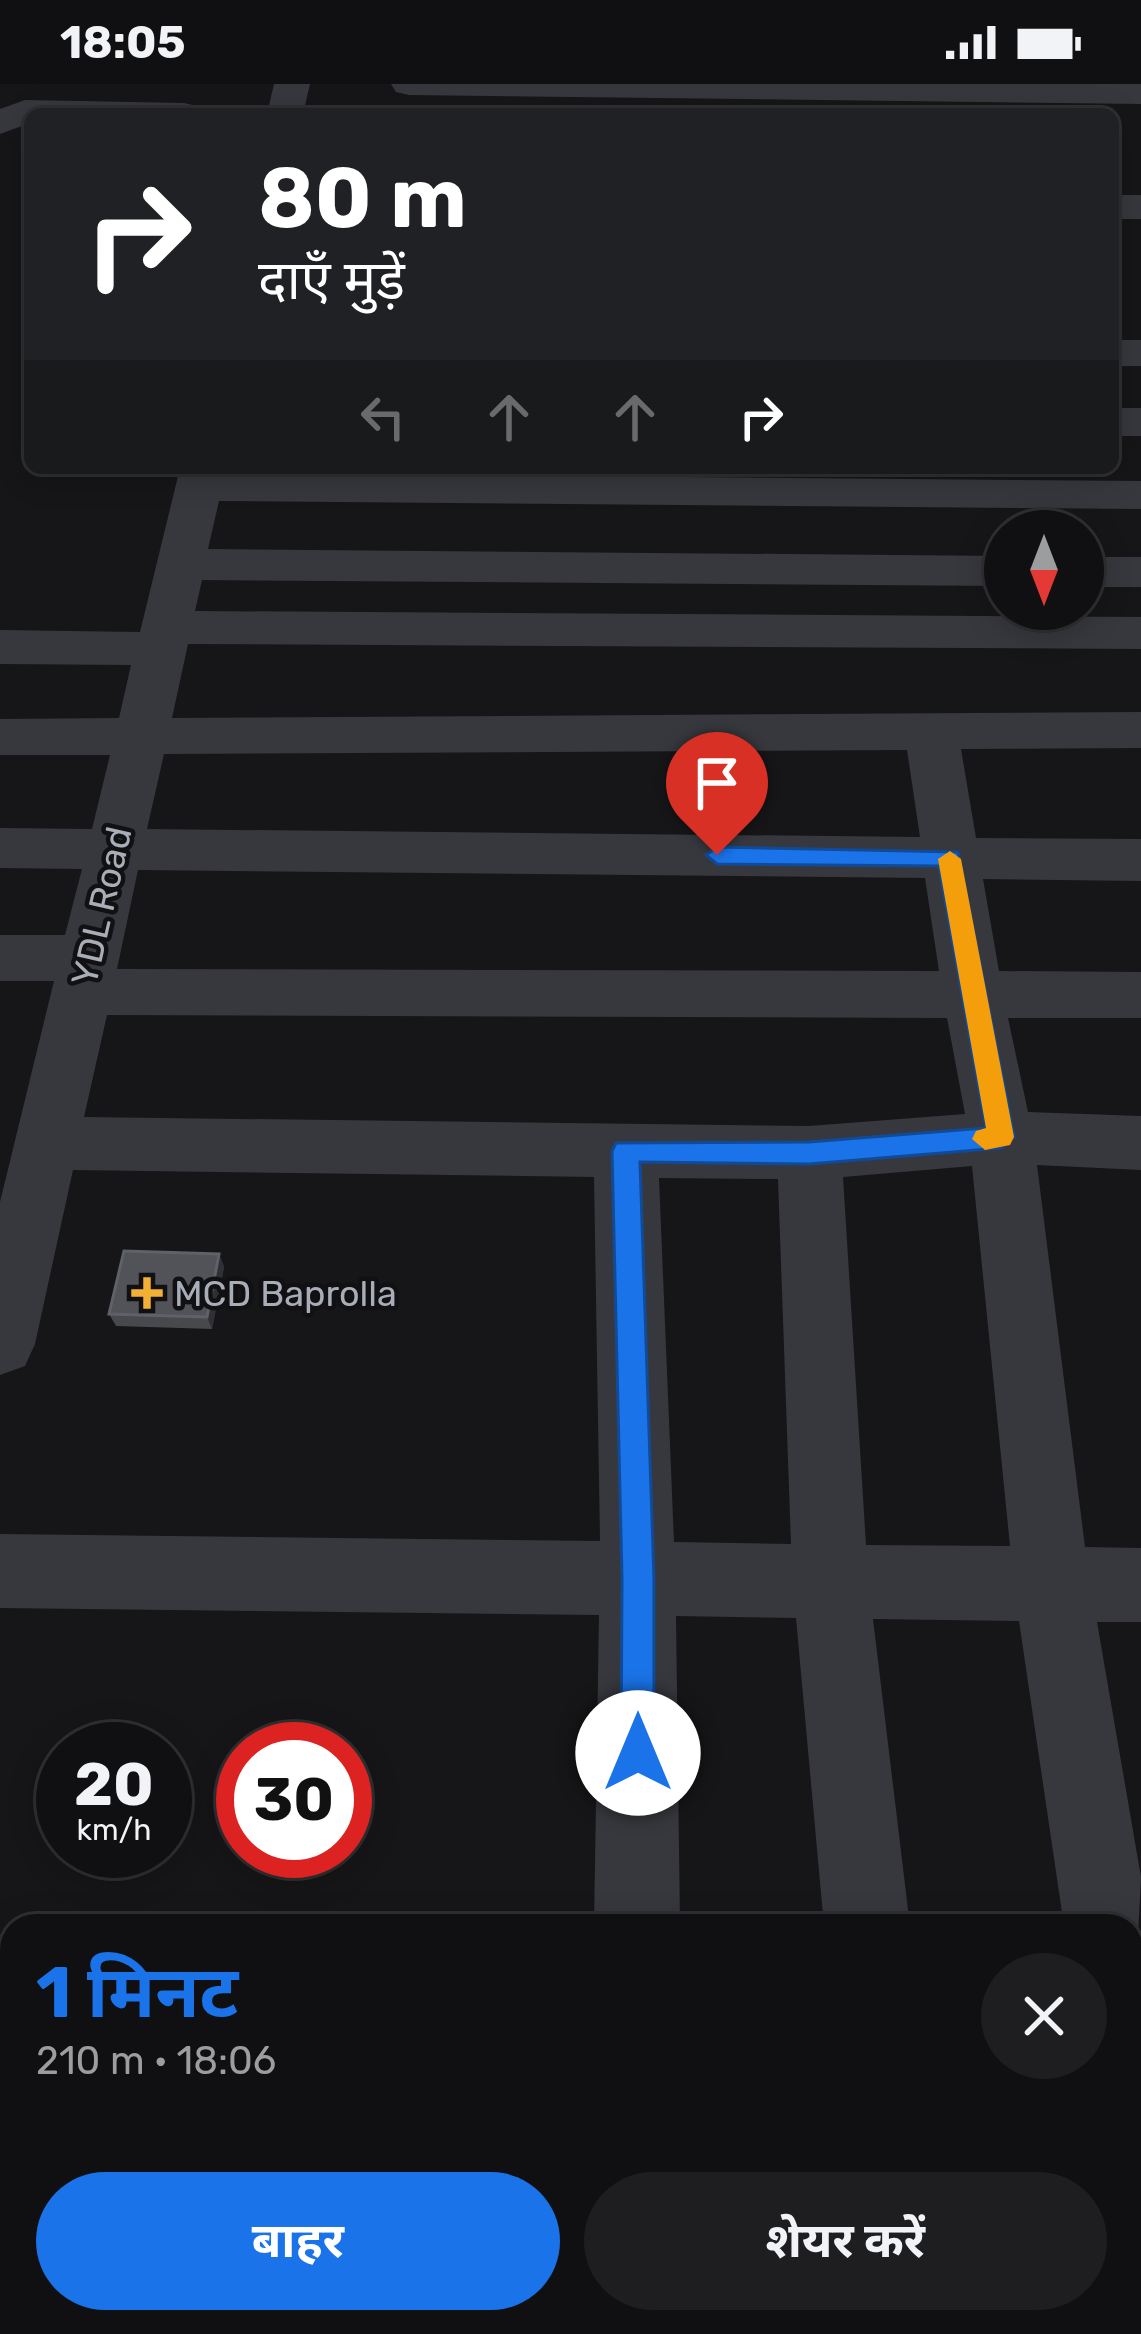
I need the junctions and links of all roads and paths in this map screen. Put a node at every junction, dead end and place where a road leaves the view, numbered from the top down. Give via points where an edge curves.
1 (409, 84) edge
2 (533, 84) edge
3 (1141, 93) edge
4 (639, 95) edge
5 (1042, 96) edge
6 (842, 101) edge
7 (200, 478) edge
8 (1141, 495) edge
9 (180, 564) junction
10 (984, 571) edge
11 (1104, 572) edge
12 (1141, 572) edge
13 (1141, 633) edge
14 (163, 638) junction
15 (0, 647) edge
16 (1141, 730) edge
17 (932, 732) junction
18 (0, 737) edge
19 (140, 737) junction
20 (0, 848) edge
21 (114, 849) junction
22 (950, 858) junction
23 (1141, 860) edge
24 (0, 958) edge
25 (85, 975) junction
26 (972, 992) junction
27 (1141, 995) edge
28 (34, 1115) edge
29 (1001, 1137) junction
30 (1141, 1143) edge
31 (626, 1151) junction
32 (809, 1153) junction
33 (11, 1249) edge
34 (0, 1344) edge
35 (0, 1571) edge
36 (638, 1579) junction
37 (830, 1581) junction
38 (1052, 1584) junction
39 (1141, 1585) edge
40 (637, 1914) edge
41 (866, 1914) edge
42 (1105, 1914) edge

1 - 2 street
2 - 4 street
3 - 5 street
4 - 6 street
5 - 6 street
7 - 8 street
7 - 9 street, YDL Road
9 - 10 street
9 - 14 street, YDL Road
11 - 12 street
13 - 14 street
14 - 15 street
14 - 19 street, YDL Road
16 - 17 street
17 - 19 street
17 - 22 street
18 - 19 street
19 - 21 street, YDL Road
20 - 21 street
21 - 22 street
21 - 25 street, YDL Road
22 - 23 street
22 - 26 street
24 - 25 street
25 - 26 street
25 - 28 street, YDL Road
26 - 27 street
26 - 29 street
28 - 31 street
28 - 33 street, YDL Road
29 - 30 street
29 - 32 street
29 - 38 street
31 - 32 street
31 - 36 street
32 - 37 street
33 - 34 street, YDL Road
35 - 36 street
36 - 37 street
36 - 40 street
37 - 38 street
37 - 41 street
38 - 39 street
38 - 42 street

